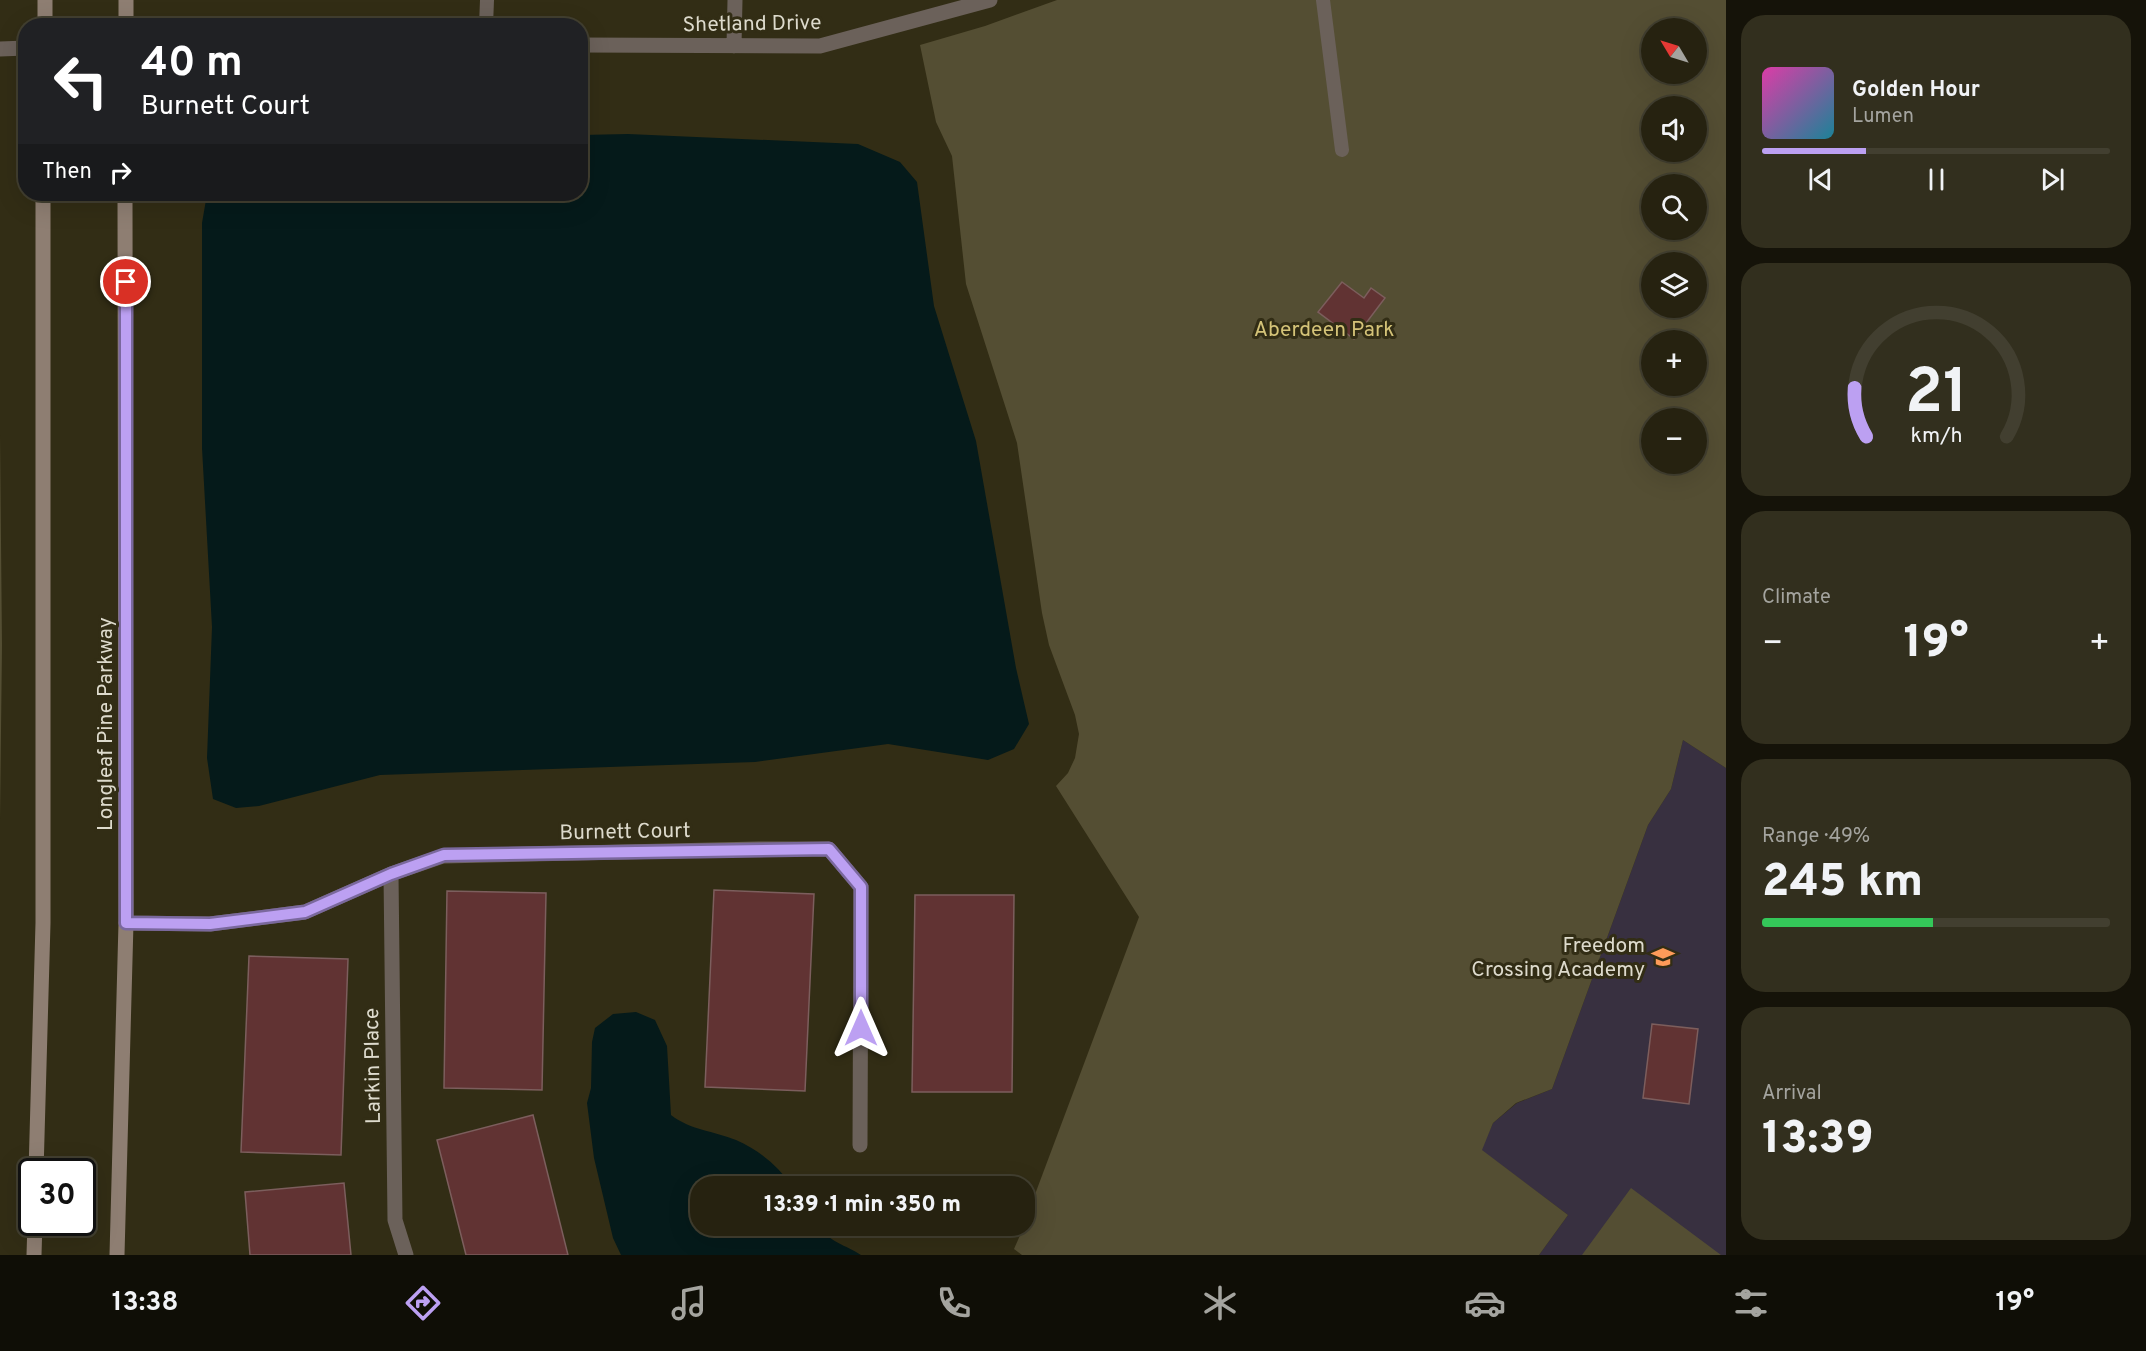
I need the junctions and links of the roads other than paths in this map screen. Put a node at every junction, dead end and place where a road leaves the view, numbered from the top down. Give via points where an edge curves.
1 (45, 0) edge
2 (126, 0) edge
3 (487, 0) edge
4 (735, 0) edge
5 (990, 0) edge
6 (1323, 0) edge
7 (45, 18) edge
8 (126, 18) edge
9 (486, 18) edge
10 (588, 45) edge
11 (734, 46) junction
12 (18, 48) edge
13 (0, 49) edge
14 (1342, 150) dead end
15 (43, 201) edge
16 (125, 201) edge
17 (391, 874) junction
18 (126, 923) junction
19 (860, 1145) dead end
20 (36, 1158) edge
21 (35, 1236) edge
22 (34, 1255) edge
23 (117, 1255) edge
24 (406, 1255) edge

1 - 7 main road
2 - 8 main road
3 - 9 lane
4 - 11 street
5 - 11 street, Shetland Drive via 820,46
6 - 14 lane
10 - 11 street, Shetland Drive
12 - 13 street
15 - 20 main road via 43,923
16 - 18 main road, Longleaf Pine Parkway
17 - 18 street, Burnett Court via 305,912 210,924
17 - 19 street, Burnett Court via 444,855 829,849 861,887
17 - 24 street, Larkin Place via 395,1220
18 - 23 main road, Longleaf Pine Parkway
21 - 22 main road

